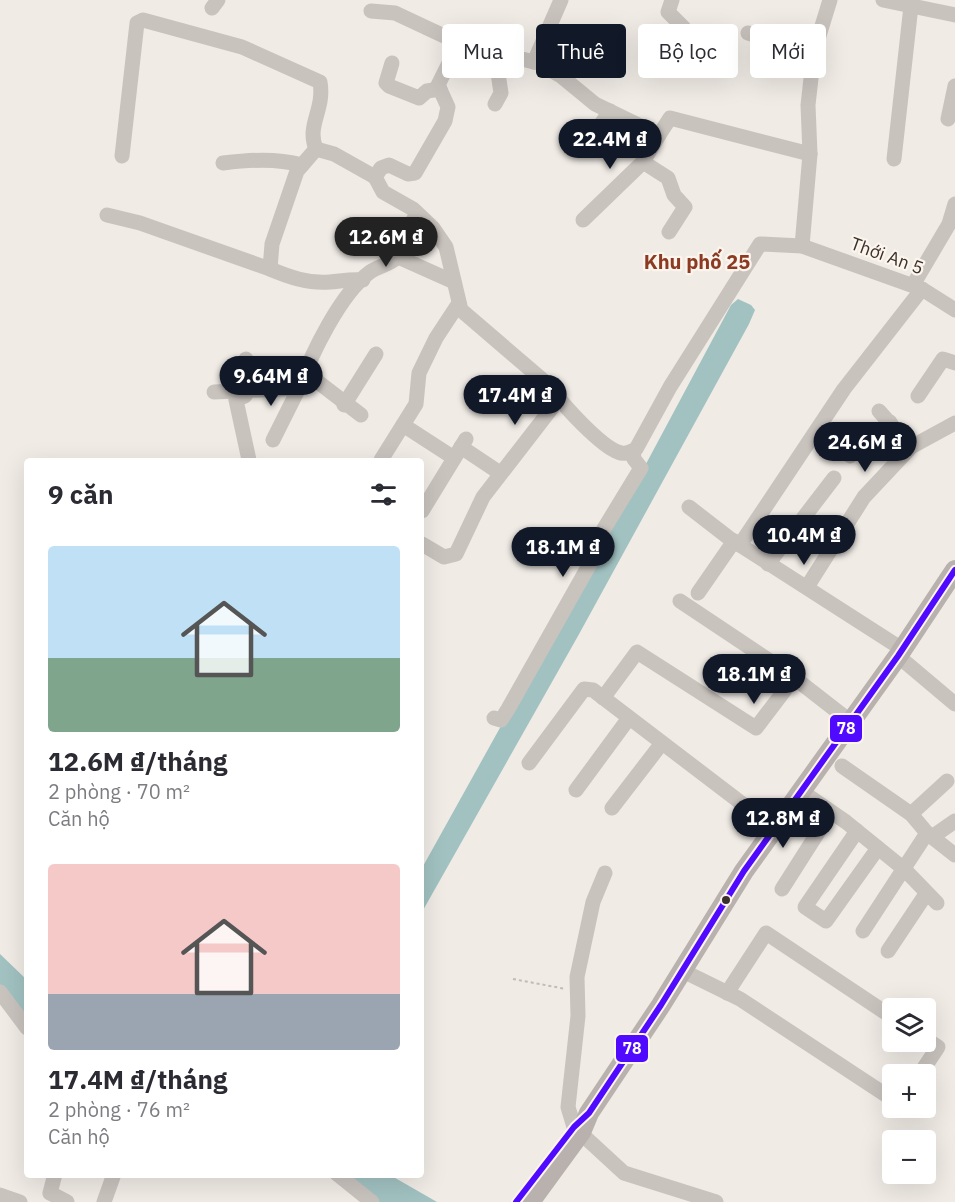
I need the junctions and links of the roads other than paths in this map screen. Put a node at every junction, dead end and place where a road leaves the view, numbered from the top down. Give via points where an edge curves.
1 (561, 0) edge
2 (672, 0) edge
3 (830, 0) edge
4 (883, 0) edge
5 (911, 6) junction
6 (371, 11) dead end
7 (955, 15) edge
8 (680, 24) edge
9 (823, 24) edge
10 (442, 35) edge
11 (524, 59) edge
12 (534, 62) junction
13 (392, 63) dead end
14 (442, 77) edge
15 (499, 78) edge
16 (811, 78) edge
17 (955, 86) edge
18 (440, 89) junction
19 (495, 104) dead end
20 (610, 111) junction
21 (948, 119) dead end
22 (659, 135) junction
23 (585, 147) dead end
24 (316, 149) junction
25 (810, 154) junction
26 (122, 156) dead end
27 (894, 159) dead end
28 (643, 162) junction
29 (223, 163) dead end
30 (302, 165) junction
31 (375, 177) junction
32 (955, 204) edge
33 (417, 213) junction
34 (107, 215) dead end
35 (583, 220) dead end
36 (669, 232) dead end
37 (802, 246) junction
38 (398, 257) junction
39 (270, 269) junction
40 (363, 280) junction
41 (454, 282) junction
42 (917, 287) junction
43 (459, 303) junction
44 (955, 310) edge
45 (376, 354) dead end
46 (246, 359) dead end
47 (955, 363) edge
48 (305, 372) junction
49 (299, 388) junction
50 (214, 392) dead end
51 (247, 392) junction
52 (918, 396) dead end
53 (558, 400) junction
54 (344, 405) junction
55 (879, 411) dead end
56 (361, 415) dead end
57 (890, 422) junction
58 (955, 423) edge
59 (403, 425) junction
60 (273, 440) dead end
61 (911, 447) junction
62 (460, 448) junction
63 (633, 451) junction
64 (850, 456) dead end
65 (249, 458) edge
66 (382, 458) edge
67 (500, 474) junction
68 (834, 478) dead end
69 (688, 507) dead end
70 (424, 508) edge
71 (737, 543) junction
72 (424, 545) edge
73 (768, 564) junction
74 (955, 570) edge
75 (807, 587) junction
76 (698, 593) dead end
77 (680, 601) dead end
78 (900, 653) junction
79 (794, 678) junction
80 (603, 698) junction
81 (954, 702) edge
82 (494, 718) dead end
83 (629, 718) junction
84 (851, 722) junction
85 (662, 743) junction
86 (529, 763) dead end
87 (842, 766) dead end
88 (947, 781) dead end
89 (576, 790) dead end
90 (801, 791) junction
91 (612, 808) dead end
92 (831, 812) junction
93 (910, 814) junction
94 (955, 821) edge
95 (774, 828) junction
96 (857, 831) junction
97 (929, 835) junction
98 (878, 848) junction
99 (955, 855) edge
100 (904, 869) junction
101 (605, 873) dead end
102 (782, 888) dead end
103 (862, 931) dead end
104 (888, 951) dead end
105 (683, 971) junction
106 (0, 992) edge
107 (727, 993) junction
108 (882, 1010) edge
109 (24, 1024) edge
110 (882, 1094) edge
111 (578, 1130) junction
112 (55, 1178) edge
113 (113, 1178) edge
114 (342, 1178) edge
115 (0, 1195) edge
116 (522, 1200) edge
117 (20, 1202) edge
118 (67, 1202) edge
119 (104, 1202) edge
120 (372, 1202) edge
121 (716, 1202) edge

1 - 12 street
2 - 8 street via 668,12
3 - 9 street
4 - 5 street
5 - 7 street
5 - 27 street
6 - 10 street via 395,13
11 - 12 street
12 - 20 street
13 - 18 street via 386,83 389,86 419,98 427,91
14 - 18 street
15 - 19 street via 501,93
16 - 25 street
17 - 21 street
18 - 31 street via 448,107 445,121 415,173 408,174 389,165
20 - 22 street
20 - 23 street
22 - 25 street via 670,118
22 - 28 street
24 - 26 street via 311,137 322,97 320,82 242,48 143,20 137,23
24 - 30 street
24 - 31 street via 334,154
25 - 37 street
28 - 35 street
28 - 36 street via 668,178 674,195 685,207
29 - 30 street via 256,159
30 - 39 street via 272,244
31 - 33 street via 382,192
32 - 42 street
33 - 38 street
33 - 41 street via 446,247
34 - 39 street
37 - 42 street, Thới An 5
37 - 63 street, Thới An 5 via 760,244
38 - 40 street
38 - 41 street
39 - 40 street via 291,278 318,282
40 - 48 street via 312,353
41 - 43 street
42 - 44 street, Thới An 5
42 - 71 street
43 - 53 street via 461,310 552,388
43 - 59 street via 419,373 416,404
45 - 54 street
46 - 51 street
47 - 52 street via 943,359
48 - 49 street
48 - 54 street
49 - 51 street
49 - 60 street
50 - 51 street
51 - 65 street via 236,400
53 - 63 street via 617,452
53 - 67 street
54 - 56 street
55 - 57 street
57 - 61 street
57 - 64 street
58 - 61 street
59 - 62 street
59 - 66 street
61 - 75 street via 864,497
62 - 67 street
62 - 70 street
63 - 82 street via 641,468 591,550 592,560 508,709 501,720
67 - 72 street via 483,497 456,554 444,557
68 - 73 street
69 - 71 street
71 - 73 street
71 - 76 street
73 - 75 street
74 - 78 main road
75 - 78 street
77 - 79 street
78 - 81 street
78 - 84 main road
79 - 80 street via 756,728 637,652
79 - 84 street
80 - 83 street
80 - 86 street via 584,689
83 - 85 street
83 - 89 street
84 - 90 main road
85 - 91 street
85 - 95 street
87 - 93 street
88 - 93 street
90 - 92 street
90 - 95 main road
92 - 96 street
92 - 102 street
93 - 97 street
94 - 97 street
95 - 105 main road
96 - 98 street
96 - 98 street via 805,908 826,921
97 - 99 street
97 - 100 street
98 - 100 street
100 - 103 street
100 - 104 street via 931,899
101 - 111 street via 593,902 577,977 574,1066 568,1107
105 - 107 street
105 - 111 main road
106 - 109 street
107 - 108 street via 766,933
107 - 110 street
111 - 116 main road
111 - 121 street via 624,1173
112 - 118 street via 50,1193
113 - 119 street
114 - 120 street
115 - 117 street

